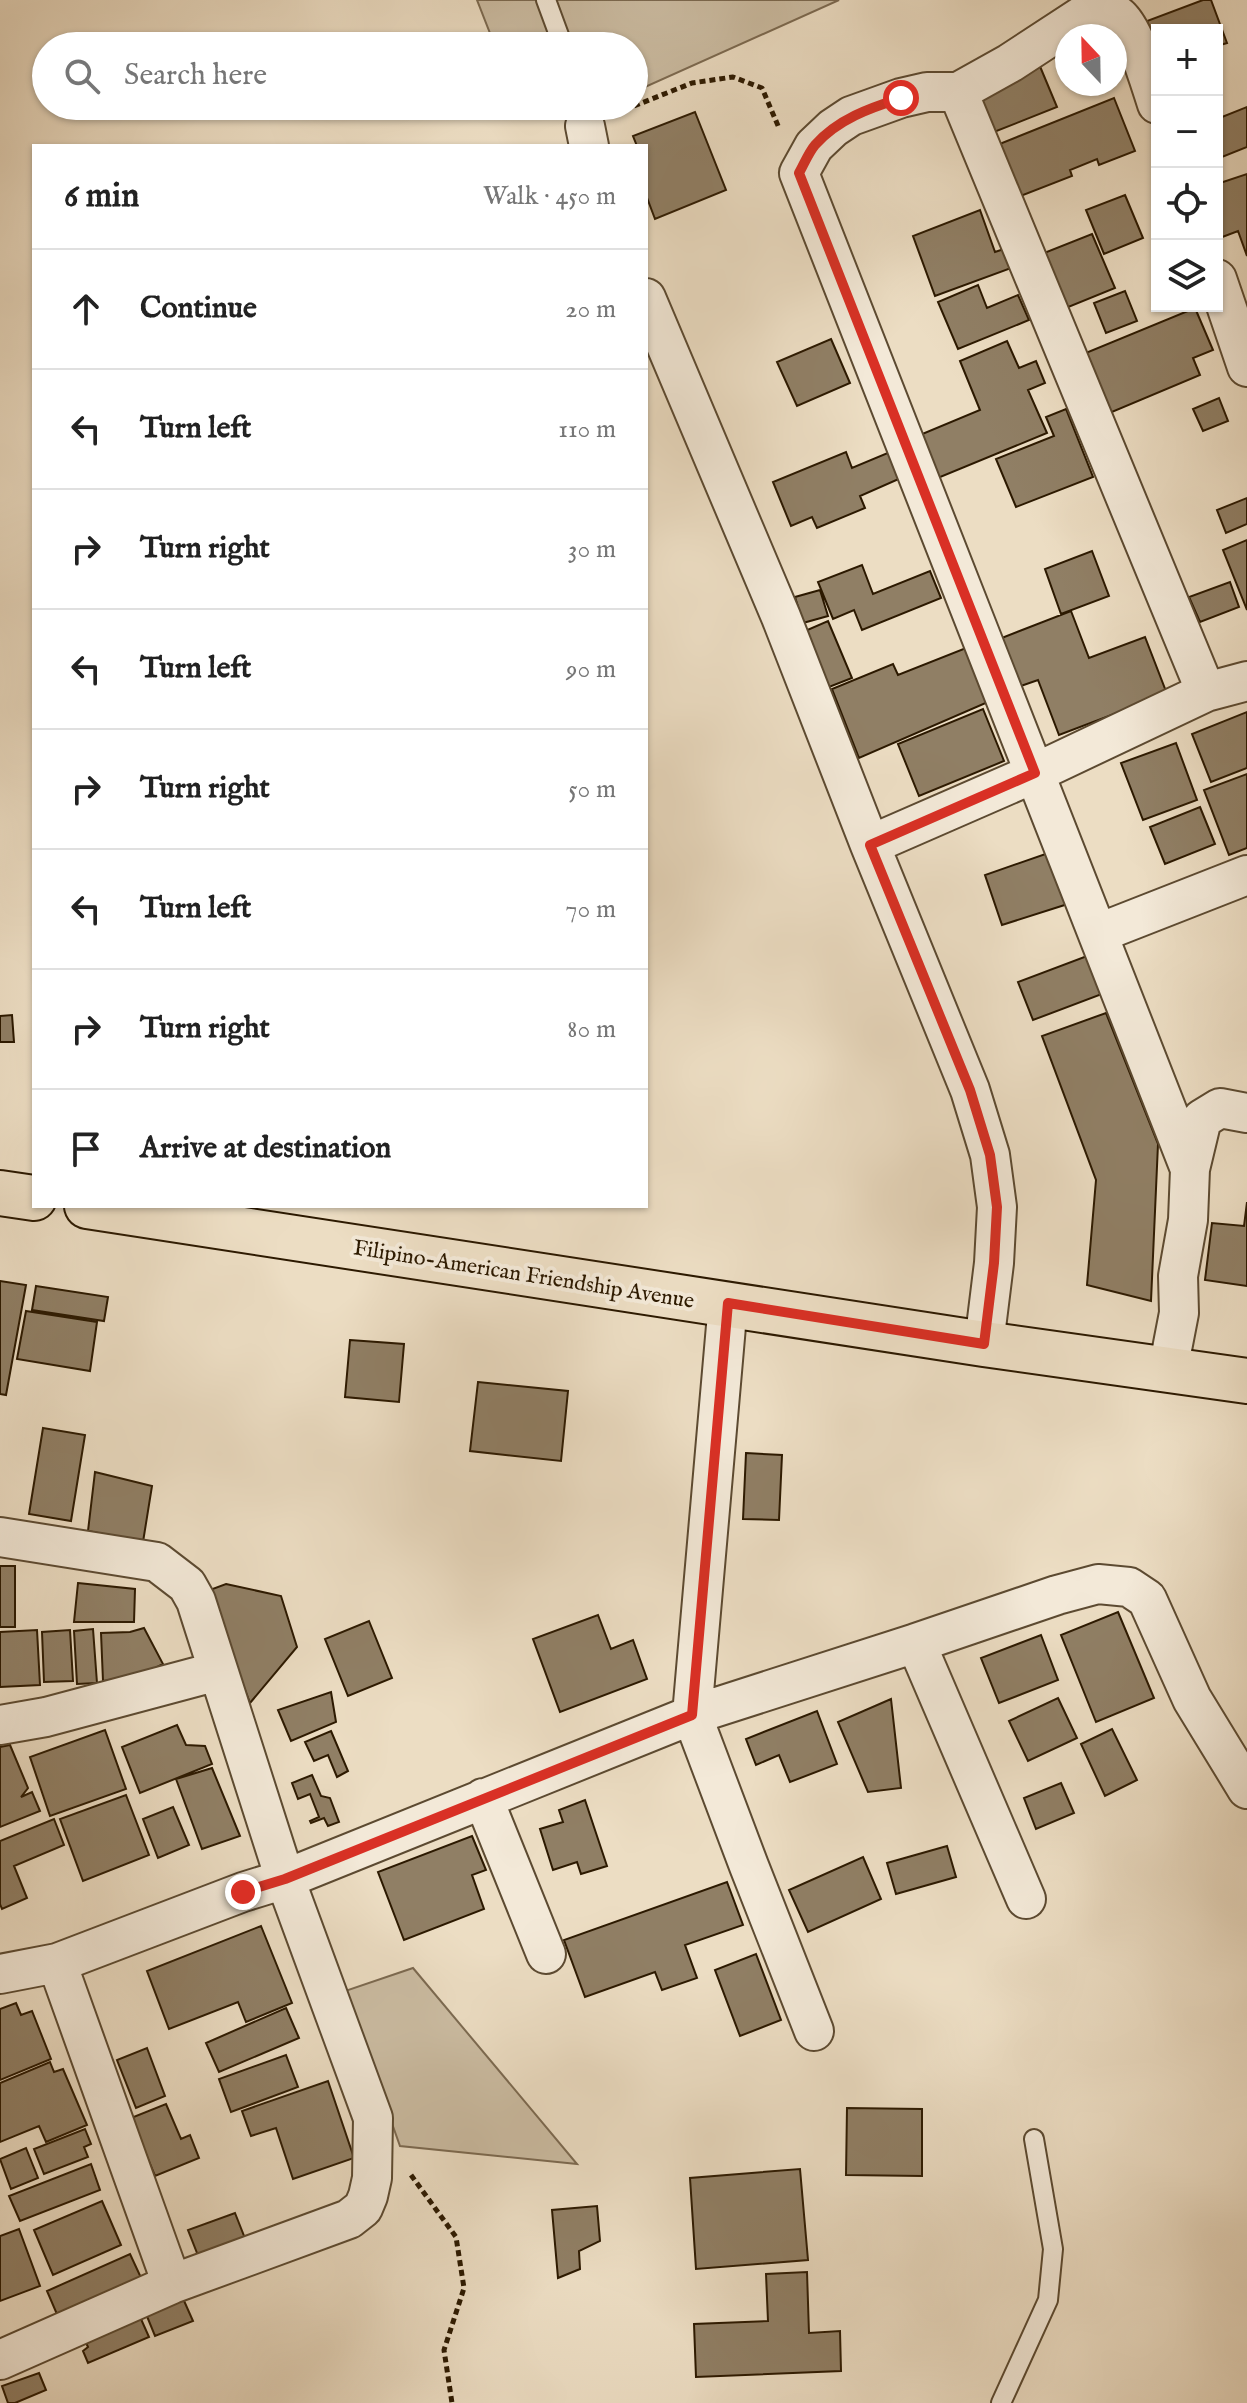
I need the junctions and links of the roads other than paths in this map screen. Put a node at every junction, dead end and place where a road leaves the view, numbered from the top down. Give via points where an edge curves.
1 (546, 0) edge
2 (558, 32) edge
3 (958, 92) junction
4 (1154, 96) edge
5 (1223, 297) edge
6 (648, 303) edge
7 (1247, 367) edge
8 (1247, 681) edge
9 (1206, 692) junction
10 (1035, 773) junction
11 (870, 845) junction
12 (1247, 875) edge
13 (1099, 933) junction
14 (1247, 1113) edge
15 (1190, 1169) junction
16 (0, 1193) edge
17 (32, 1198) edge
18 (100, 1208) edge
19 (728, 1303) junction
20 (984, 1344) junction
21 (1168, 1370) junction
22 (1247, 1381) edge
23 (0, 1537) edge
24 (916, 1643) junction
25 (218, 1671) junction
26 (692, 1715) junction
27 (0, 1725) edge
28 (1247, 1789) edge
29 (483, 1798) junction
30 (285, 1879) junction
31 (1026, 1899) dead end
32 (546, 1954) dead end
33 (57, 1963) junction
34 (0, 1974) edge
35 (814, 2031) dead end
36 (1034, 2139) dead end
37 (172, 2284) junction
38 (0, 2360) edge
39 (1001, 2403) edge

1 - 2 lane
3 - 4 street via 1078,17 1104,10 1123,22
3 - 9 street
3 - 10 street via 927,92 851,116 814,146 799,173
5 - 7 street
6 - 11 street via 781,617
8 - 9 street
9 - 10 street
10 - 11 street
10 - 13 street
11 - 20 street via 970,1090 990,1155 997,1207
12 - 13 street
13 - 15 street
14 - 15 street via 1220,1108 1202,1119
15 - 21 street via 1179,1313
16 - 17 main road
18 - 19 main road, Filipino-American Friendship Avenue
19 - 20 main road, Filipino-American Friendship Avenue
19 - 26 street
20 - 21 main road, Filipino-American Friendship Avenue
21 - 22 main road, Filipino-American Friendship Avenue
23 - 25 street via 157,1562 192,1593
24 - 26 street
24 - 28 street via 1098,1584 1129,1587 1147,1599 1192,1699
24 - 31 street
25 - 27 street
25 - 30 street
26 - 29 street
26 - 35 street
29 - 30 street
29 - 32 street
30 - 33 street
30 - 37 street via 373,2118 368,2196 349,2219
33 - 34 street
33 - 37 street
36 - 39 lane via 1053,2249 1048,2300
37 - 38 street

